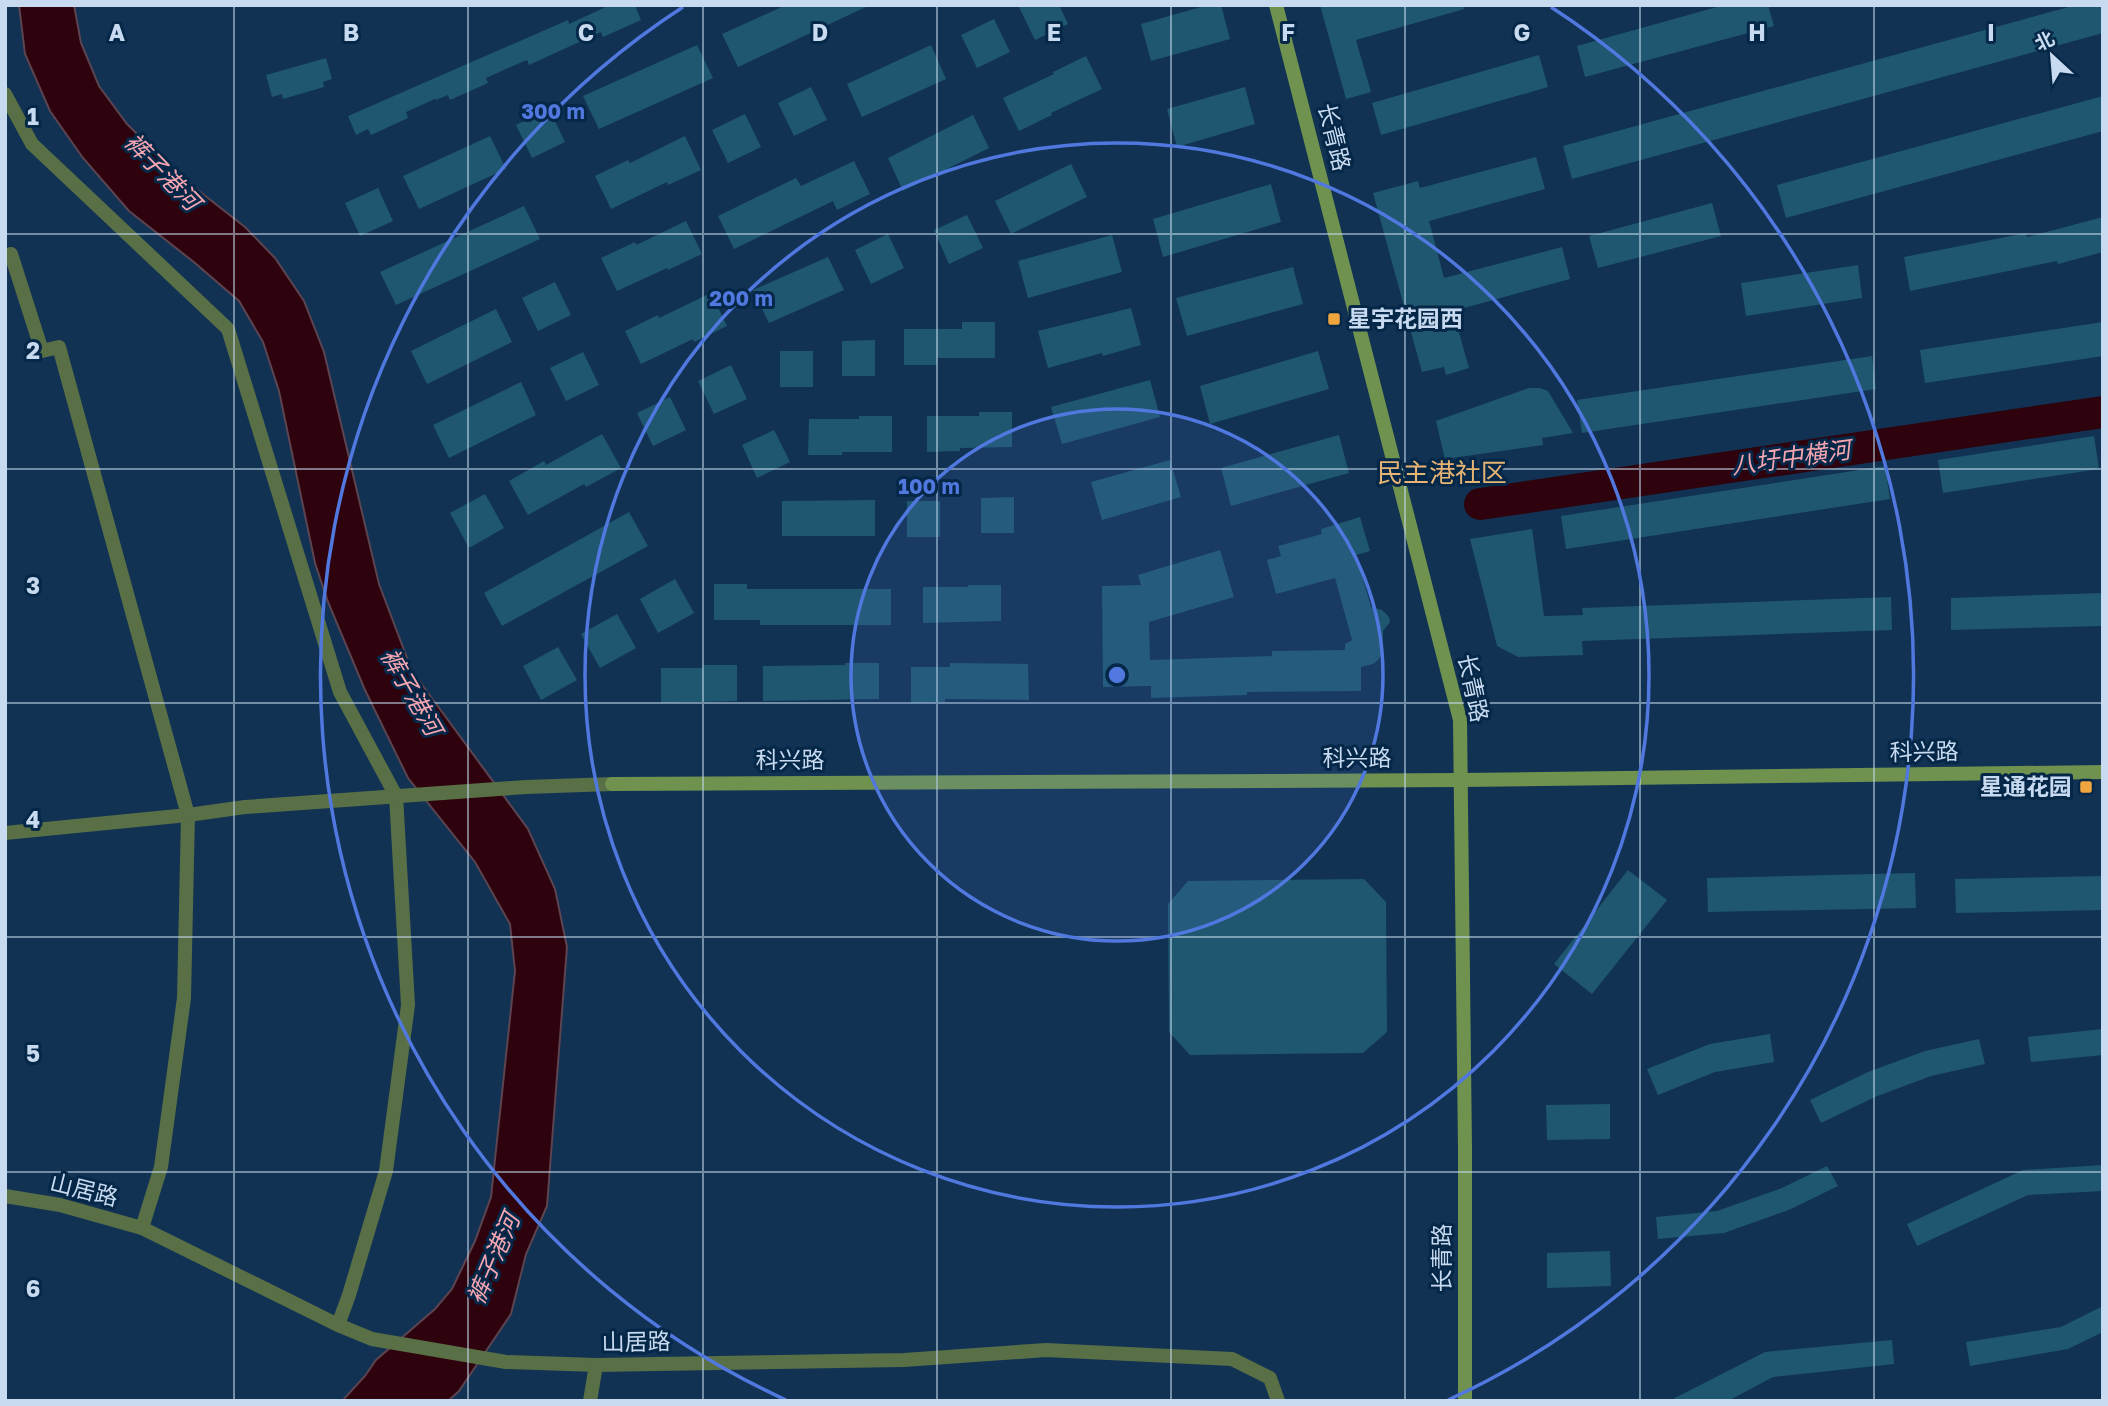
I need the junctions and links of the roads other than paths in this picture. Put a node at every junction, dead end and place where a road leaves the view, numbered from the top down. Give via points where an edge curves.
1 (1276, 5) edge
2 (5, 94) edge
3 (11, 254) dead end
4 (2103, 772) edge
5 (1461, 780) junction
6 (396, 796) junction
7 (188, 815) junction
8 (5, 832) edge
9 (5, 1196) edge
10 (142, 1228) junction
11 (338, 1325) junction
12 (596, 1365) junction
13 (590, 1401) edge
14 (1278, 1401) edge
15 (1465, 1401) edge

1 - 5 street, 长青路 via 1460,720
2 - 6 street via 32,144 228,329 340,692
3 - 7 street via 42,351 59,347
4 - 5 street, 科兴路
5 - 6 street, 科兴路 via 612,783
5 - 15 street, 长青路
6 - 7 street
6 - 11 street via 408,1005 386,1171
7 - 8 street
7 - 10 street via 184,998 161,1167
9 - 10 street, 山居路 via 60,1205
10 - 11 street, 山居路
11 - 12 street, 山居路 via 372,1339 506,1362
12 - 13 street
12 - 14 street, 山居路 via 904,1360 1046,1350 1232,1359 1270,1378

